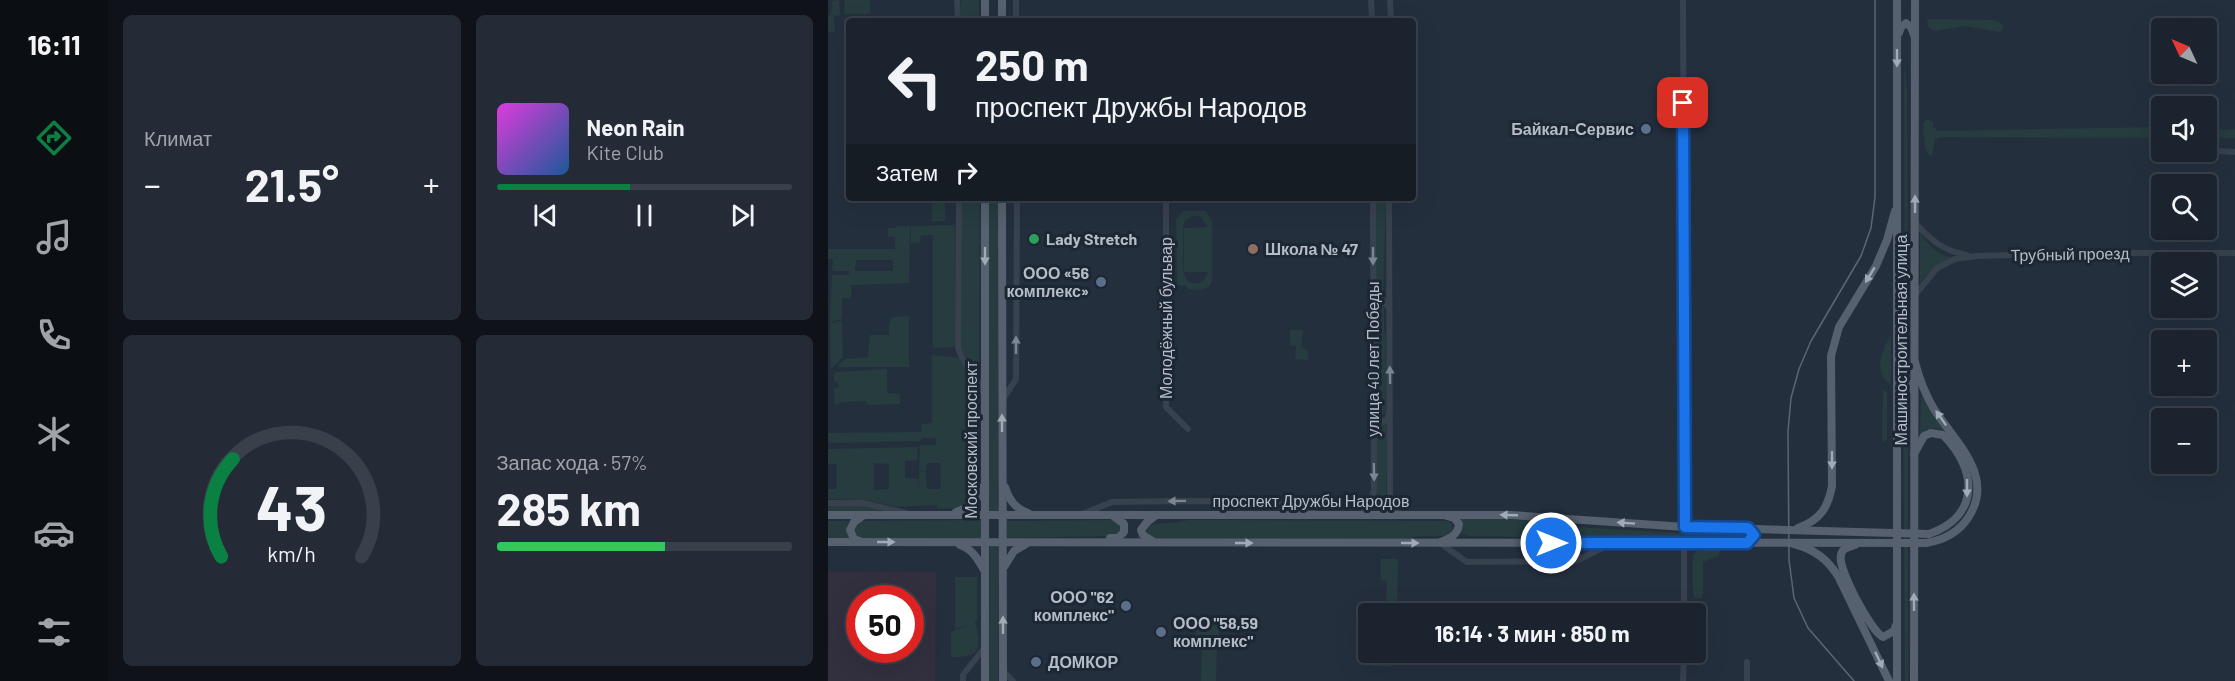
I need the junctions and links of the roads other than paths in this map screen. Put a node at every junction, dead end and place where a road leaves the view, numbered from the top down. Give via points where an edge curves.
1 (957, 0) edge
2 (985, 0) edge
3 (1002, 0) edge
4 (1016, 0) edge
5 (1371, 0) edge
6 (1390, 0) edge
7 (1683, 0) edge
8 (1898, 0) edge
9 (1915, 0) edge
10 (958, 18) edge
11 (985, 18) edge
12 (1002, 18) edge
13 (1016, 18) edge
14 (1371, 18) edge
15 (1390, 18) edge
16 (1897, 39) junction
17 (1915, 39) junction
18 (2217, 151) edge
19 (2235, 152) edge
20 (959, 201) edge
21 (985, 201) edge
22 (1002, 201) edge
23 (1017, 201) edge
24 (1166, 201) edge
25 (1373, 201) edge
26 (1389, 201) edge
27 (1897, 201) junction
28 (1915, 223) junction
29 (2235, 253) edge
30 (1976, 256) junction
31 (1915, 296) junction
32 (1373, 306) junction
33 (1389, 309) junction
34 (1915, 362) junction
35 (1897, 392) junction
36 (1915, 393) junction
37 (984, 396) junction
38 (1002, 399) junction
39 (1373, 408) junction
40 (1390, 410) junction
41 (1188, 429) dead end
42 (1914, 454) junction
43 (1003, 482) junction
44 (984, 483) junction
45 (828, 503) edge
46 (828, 514) edge
47 (1316, 514) junction
48 (865, 515) junction
49 (916, 515) junction
50 (951, 515) junction
51 (985, 515) junction
52 (1003, 515) junction
53 (1032, 515) junction
54 (1080, 515) junction
55 (1110, 515) junction
56 (1157, 515) junction
57 (1361, 515) junction
58 (1398, 515) junction
59 (1443, 515) junction
60 (1568, 520) junction
61 (1685, 527) junction
62 (1748, 528) junction
63 (1794, 529) junction
64 (828, 542) edge
65 (863, 542) junction
66 (1780, 542) junction
67 (950, 543) junction
68 (985, 543) junction
69 (1003, 543) junction
70 (1031, 543) junction
71 (1082, 543) junction
72 (1156, 543) junction
73 (1439, 543) junction
74 (1568, 543) junction
75 (1612, 543) junction
76 (1684, 543) junction
77 (1747, 543) junction
78 (1863, 543) junction
79 (1003, 568) junction
80 (986, 572) junction
81 (1684, 603) edge
82 (1897, 624) junction
83 (985, 647) junction
84 (1684, 663) edge
85 (1747, 663) dead end
86 (1003, 671) junction
87 (963, 681) edge
88 (985, 681) edge
89 (1003, 681) edge
90 (1012, 681) edge
91 (1683, 681) edge
92 (1747, 681) edge
93 (1889, 681) edge
94 (1897, 681) edge
95 (1914, 681) edge

1 - 10 street
2 - 11 main road
3 - 12 main road
4 - 13 street
5 - 14 street
6 - 15 street
7 - 61 street
8 - 16 main road, Машиностроительная улица
9 - 17 main road, Машиностроительная улица
16 - 17 main road via 1906,24
16 -> 27 main road, Машиностроительная улица
28 -> 17 main road, Машиностроительная улица
18 - 19 street
20 - 37 street via 958,348
21 -> 37 main road, Московский проспект
22 - 38 main road, Московский проспект
38 -> 23 street via 1016,379
24 - 41 street, Молодёжный бульвар via 1166,407
25 -> 32 street, улица 40 лет Победы
26 - 33 street, улица 40 лет Победы
27 - 35 main road, Машиностроительная улица
27 -> 63 main road via 1876,266 1839,327 1831,356 1829,503 1820,517
28 - 30 street via 1939,247
28 - 31 main road, Машиностроительная улица
29 - 30 street, Трубный проезд
30 - 31 street via 1955,259 1937,268
31 - 34 main road, Машиностроительная улица
32 - 33 street via 1380,299
32 - 39 street, улица 40 лет Победы
40 -> 33 street, улица 40 лет Победы
34 - 36 main road, Машиностроительная улица
78 -> 34 main road via 1936,541 1958,530 1975,507 1975,470 1934,408
35 - 36 main road via 1907,383
35 - 82 main road, Машиностроительная улица
36 - 42 main road, Машиностроительная улица
37 - 44 main road, Московский проспект
43 -> 38 main road, Московский проспект
39 - 40 street via 1383,422
39 -> 57 street, улица 40 лет Победы via 1374,493
40 - 58 street, улица 40 лет Победы via 1390,500
42 -> 63 main road, проспект Дружбы Народов via 1924,436 1937,434 1946,439 1965,471 1968,496 1964,508 1943,529 1929,534
95 -> 42 main road, Машиностроительная улица
43 - 52 main road, Московский проспект
43 - 53 main road via 1010,501
44 - 50 main road via 971,507
44 - 51 main road, Московский проспект
45 - 49 street via 864,503
46 - 48 main road, проспект Дружбы Народов
47 -> 54 street via 1296,502 1185,501 1112,502
47 - 56 main road, проспект Дружбы Народов
47 - 57 main road, проспект Дружбы Народов
48 - 49 main road, проспект Дружбы Народов
48 - 65 main road via 850,530 854,539
49 - 50 main road, проспект Дружбы Народов
50 - 51 main road, проспект Дружбы Народов
51 - 52 main road, проспект Дружбы Народов
51 - 68 main road, Московский проспект
52 - 53 main road, проспект Дружбы Народов
52 - 69 main road, Московский проспект
53 - 54 main road, проспект Дружбы Народов
54 - 55 main road, проспект Дружбы Народов
55 - 56 main road, проспект Дружбы Народов
55 - 71 main road via 1124,525 1118,538
56 - 72 main road via 1141,530
57 - 58 main road, проспект Дружбы Народов
58 - 59 main road, проспект Дружбы Народов
60 -> 59 main road, проспект Дружбы Народов
59 - 73 main road via 1454,518 1459,525 1454,536
61 -> 60 main road, проспект Дружбы Народов
60 - 74 main road via 1557,524 1554,530 1557,537
61 - 62 main road, проспект Дружбы Народов
62 - 63 main road, проспект Дружбы Народов
62 - 77 main road via 1754,535
64 - 65 main road
65 -> 67 main road
66 - 77 main road
66 - 78 main road
66 -> 93 main road via 1800,546 1829,562
67 - 68 main road
67 - 80 main road via 968,548
68 - 69 main road
68 - 80 main road, Московский проспект
69 - 70 main road
69 - 79 main road, Московский проспект
70 - 71 main road
70 - 79 main road via 1014,551
71 - 72 main road
72 -> 73 main road
73 - 74 main road
73 - 75 street via 1467,562 1576,561
74 - 75 main road
75 - 76 main road
76 - 77 main road
76 - 81 street
78 - 82 main road via 1844,549 1844,571 1877,634 1888,635
86 -> 79 main road, Московский проспект
80 - 83 main road, Московский проспект
82 - 94 main road, Машиностроительная улица
83 - 87 street via 963,675
83 - 88 main road, Московский проспект
84 - 91 street
85 - 92 street
86 - 89 main road, Московский проспект
86 - 90 street

